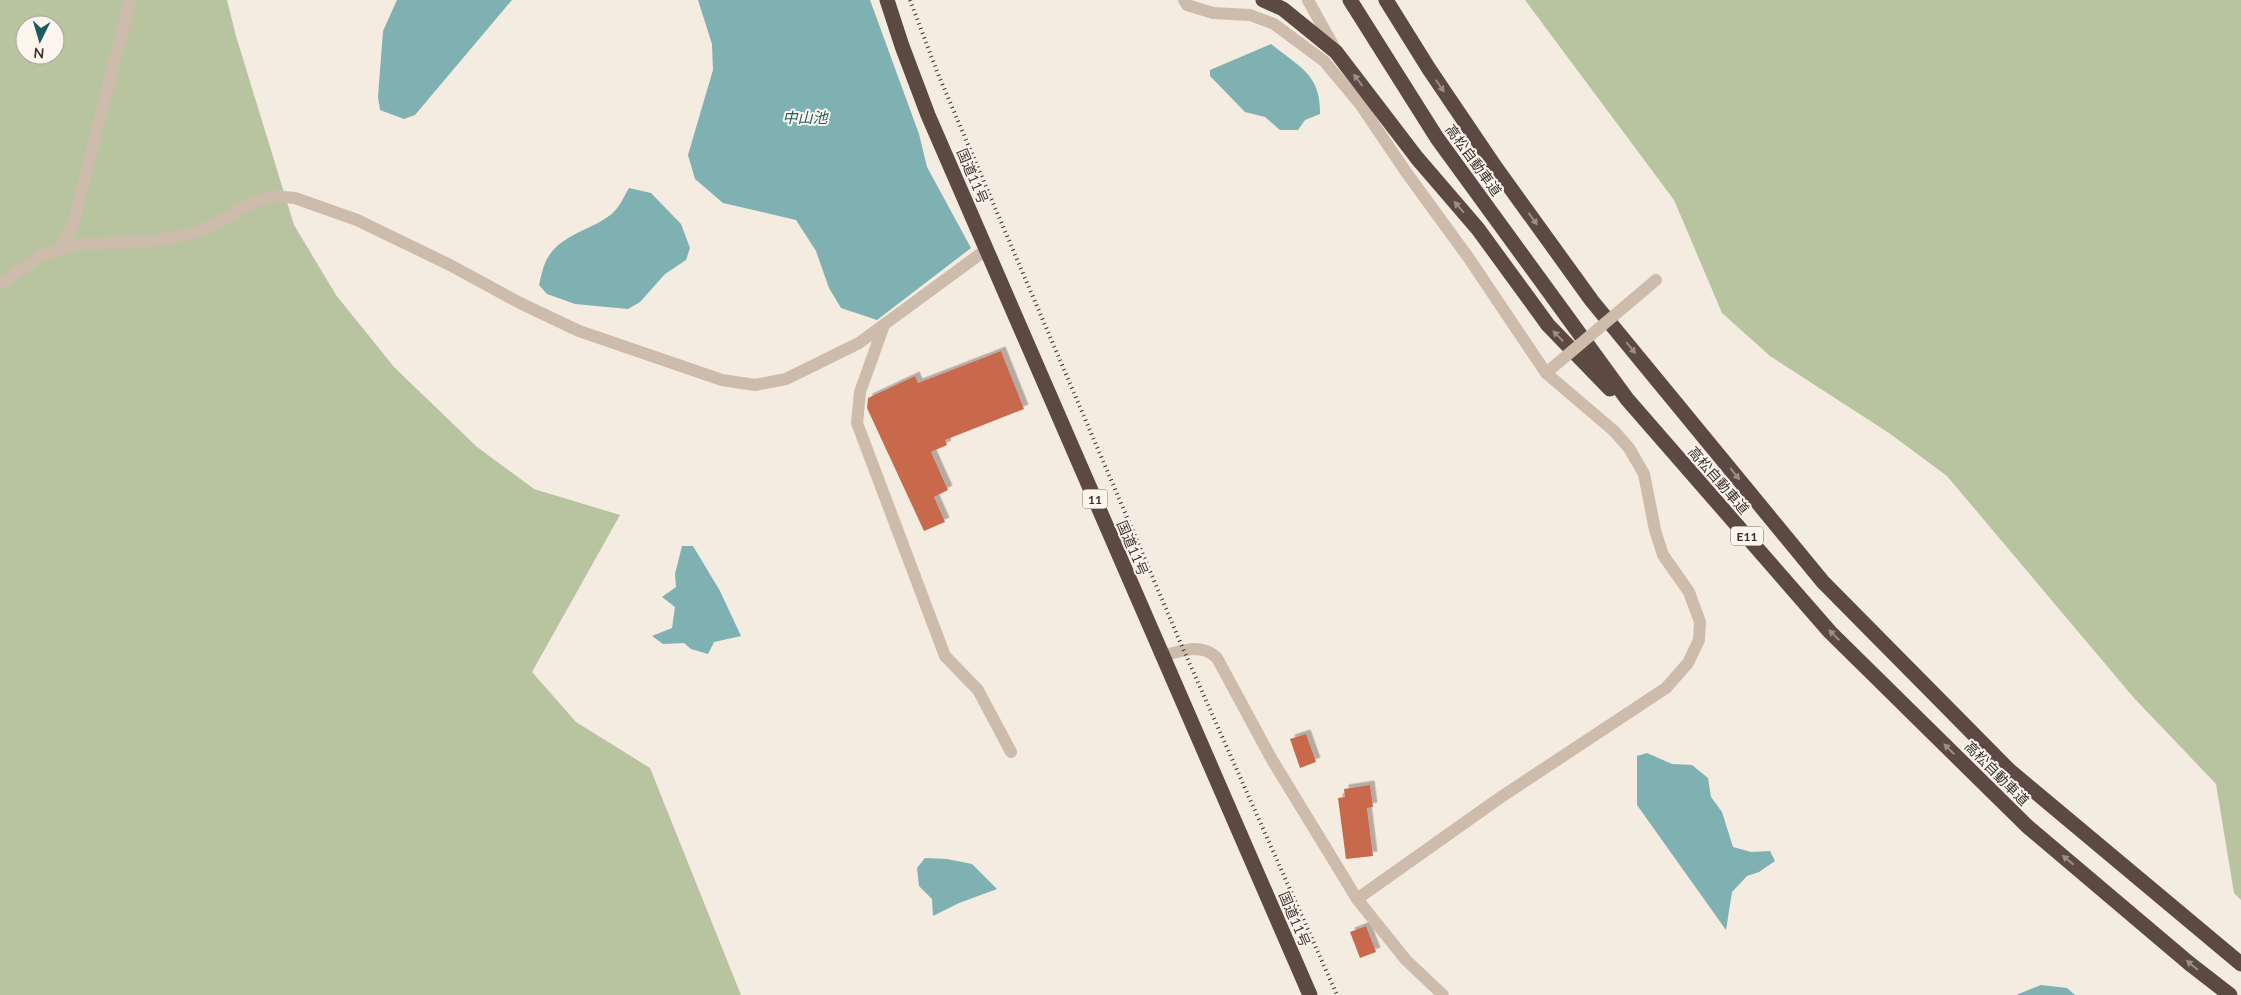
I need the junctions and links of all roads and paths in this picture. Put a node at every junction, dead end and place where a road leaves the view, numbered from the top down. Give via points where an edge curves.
1 (130, 0) edge
2 (888, 0) edge
3 (1184, 0) edge
4 (1263, 0) edge
5 (1308, 0) edge
6 (1350, 0) edge
7 (1386, 0) edge
8 (1399, 0) edge
9 (1336, 52) junction
10 (1429, 69) junction
11 (987, 250) junction
12 (58, 252) junction
13 (1656, 280) dead end
14 (0, 284) edge
15 (884, 325) junction
16 (1546, 373) junction
17 (1690, 471) junction
18 (1162, 656) junction
19 (1011, 752) dead end
20 (1357, 899) junction
21 (2241, 964) edge
22 (1310, 995) edge
23 (1443, 995) edge
24 (2230, 995) edge

1 - 12 street via 73,226
2 - 11 highway, 国道11号 / 11 via 928,114
3 - 16 street via 1187,5 1213,13 1250,14 1274,24 1324,61 1360,104
4 - 9 highway via 1283,9
5 - 9 street
6 - 17 highway, 高松自動車道 / E11 via 1437,138 1627,399
7 - 10 highway, 高松自動車道 / E11
8 - 10 highway
17 -> 9 highway via 1548,325 1478,229 1417,158
10 -> 21 highway, 高松自動車道 / E11 via 1592,301 1823,582 2009,770
11 - 15 street
11 - 18 highway, 国道11号 / 11
12 - 14 street via 44,254
12 - 15 street via 73,245 154,241 192,234 254,202 273,196 295,198 357,220 579,331 722,380 755,385 786,379 859,343
13 - 16 street, bridge
15 - 19 street via 860,392 857,423 945,656 978,690
16 - 20 street via 1614,431 1629,448 1644,474 1655,530 1664,555 1689,592 1700,622 1699,640 1688,663 1666,688 1501,797
24 -> 17 highway, 高松自動車道 / E11 via 2027,826 1830,632
18 - 20 street via 1200,648 1217,658 1271,758
18 - 22 highway, 国道11号 / 11
20 - 23 street via 1406,960

